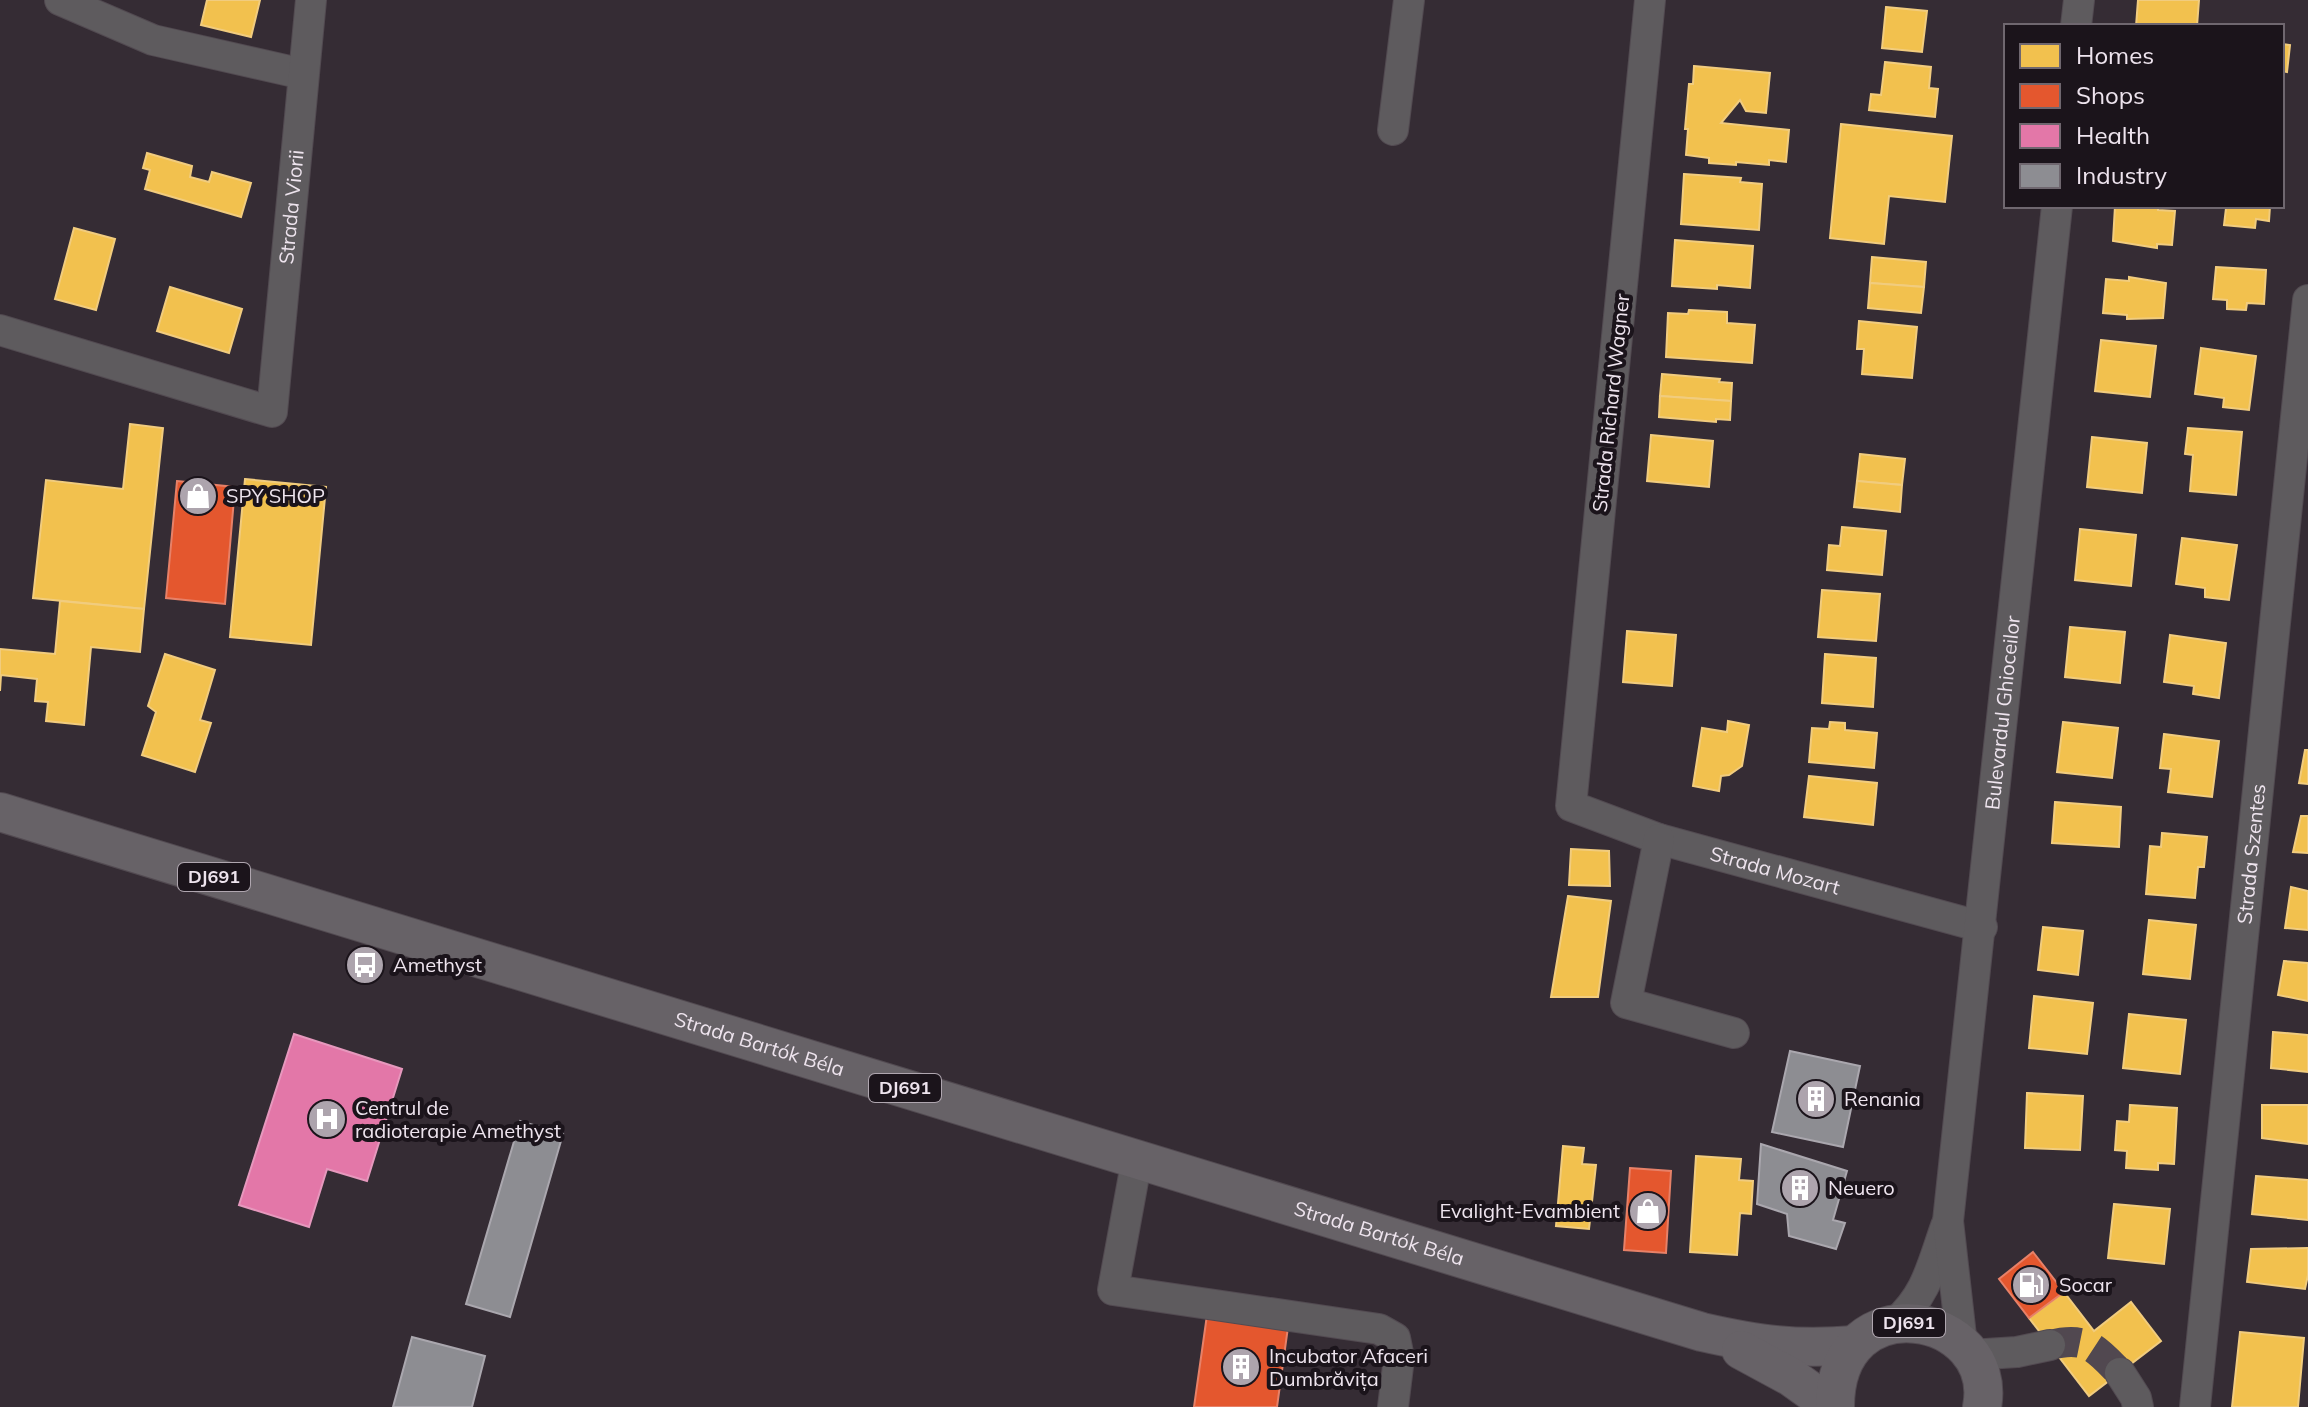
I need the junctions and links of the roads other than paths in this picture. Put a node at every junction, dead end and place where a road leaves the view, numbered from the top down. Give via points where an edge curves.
1 (60, 0) edge
2 (311, 0) edge
3 (1409, 0) edge
4 (1650, 0) edge
5 (2079, 0) edge
6 (2076, 24) edge
7 (303, 74) junction
8 (1393, 130) dead end
9 (2057, 208) edge
10 (2308, 300) edge
11 (0, 330) edge
12 (1571, 806) joint
13 (0, 812) edge
14 (1659, 839) junction
15 (1982, 927) junction
16 (1734, 1033) dead end
17 (1137, 1159) junction
18 (1948, 1221) junction
19 (1895, 1323) junction
20 (1702, 1332) junction
21 (1855, 1345) junction
22 (2050, 1345) tunnel mouth
23 (1974, 1371) edge
24 (2120, 1373) tunnel mouth
25 (1393, 1407) edge
26 (1834, 1407) edge
27 (2006, 1407) edge
28 (2138, 1407) edge
29 (2195, 1407) edge

1 - 7 street via 153,40
2 - 7 street, Strada Viorii
3 - 8 street
4 - 12 street, Strada Richard Wagner
5 - 6 street
7 - 11 street, Strada Viorii via 272,412
9 - 15 street, Bulevardul Ghioceilor
10 - 29 street, Strada Szentes
12 - 14 street, Strada Mozart
13 - 17 main road, Strada Bartók Béla / DJ691
14 - 15 street, Strada Mozart
14 - 16 street via 1626,1003
15 - 18 street, Bulevardul Ghioceilor
17 - 20 main road, Strada Bartók Béla / DJ691
17 - 25 street via 1113,1290 1379,1329 1395,1338 1399,1358
18 - 19 street, Bulevardul Ghioceilor via 1921,1296
18 - 23 street, Bulevardul Ghioceilor
19 - 21 main road, DJ691
19 - 23 main road, DJ691 via 1942,1330
20 - 21 main road, Strada Bartók Béla / DJ691 via 1756,1345
20 - 26 main road, Strada Bartók Béla / DJ691 via 1791,1377
21 - 26 main road, DJ691 via 1842,1363
22 - 23 street via 2017,1352
23 - 27 main road, DJ691
24 - 28 street

